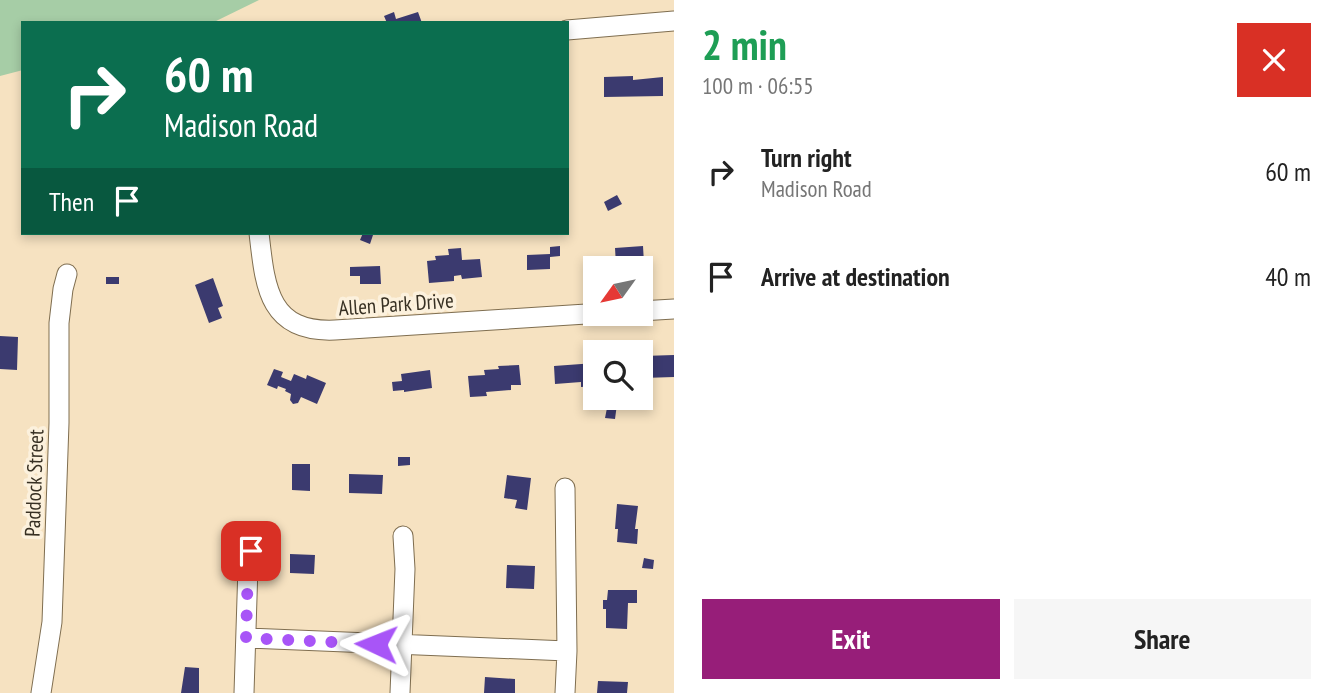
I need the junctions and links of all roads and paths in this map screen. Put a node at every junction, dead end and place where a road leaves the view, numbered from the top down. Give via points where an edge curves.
1 (674, 21) edge
2 (569, 30) edge
3 (260, 235) edge
4 (67, 274) dead end
5 (674, 309) edge
6 (653, 310) edge
7 (583, 314) edge
8 (565, 488) dead end
9 (403, 536) dead end
10 (251, 551) dead end
11 (246, 638) junction
12 (402, 645) junction
13 (567, 651) junction
14 (41, 693) edge
15 (244, 693) edge
16 (400, 693) edge
17 (565, 693) edge

1 - 2 street
3 - 7 street, Allen Park Drive via 264,278 273,302 289,320 311,330
4 - 14 street, Paddock Street via 59,323 52,622
5 - 6 street
8 - 13 street
9 - 12 street
10 - 11 street
11 - 12 street
11 - 15 street
12 - 13 street
12 - 16 street
13 - 17 street

